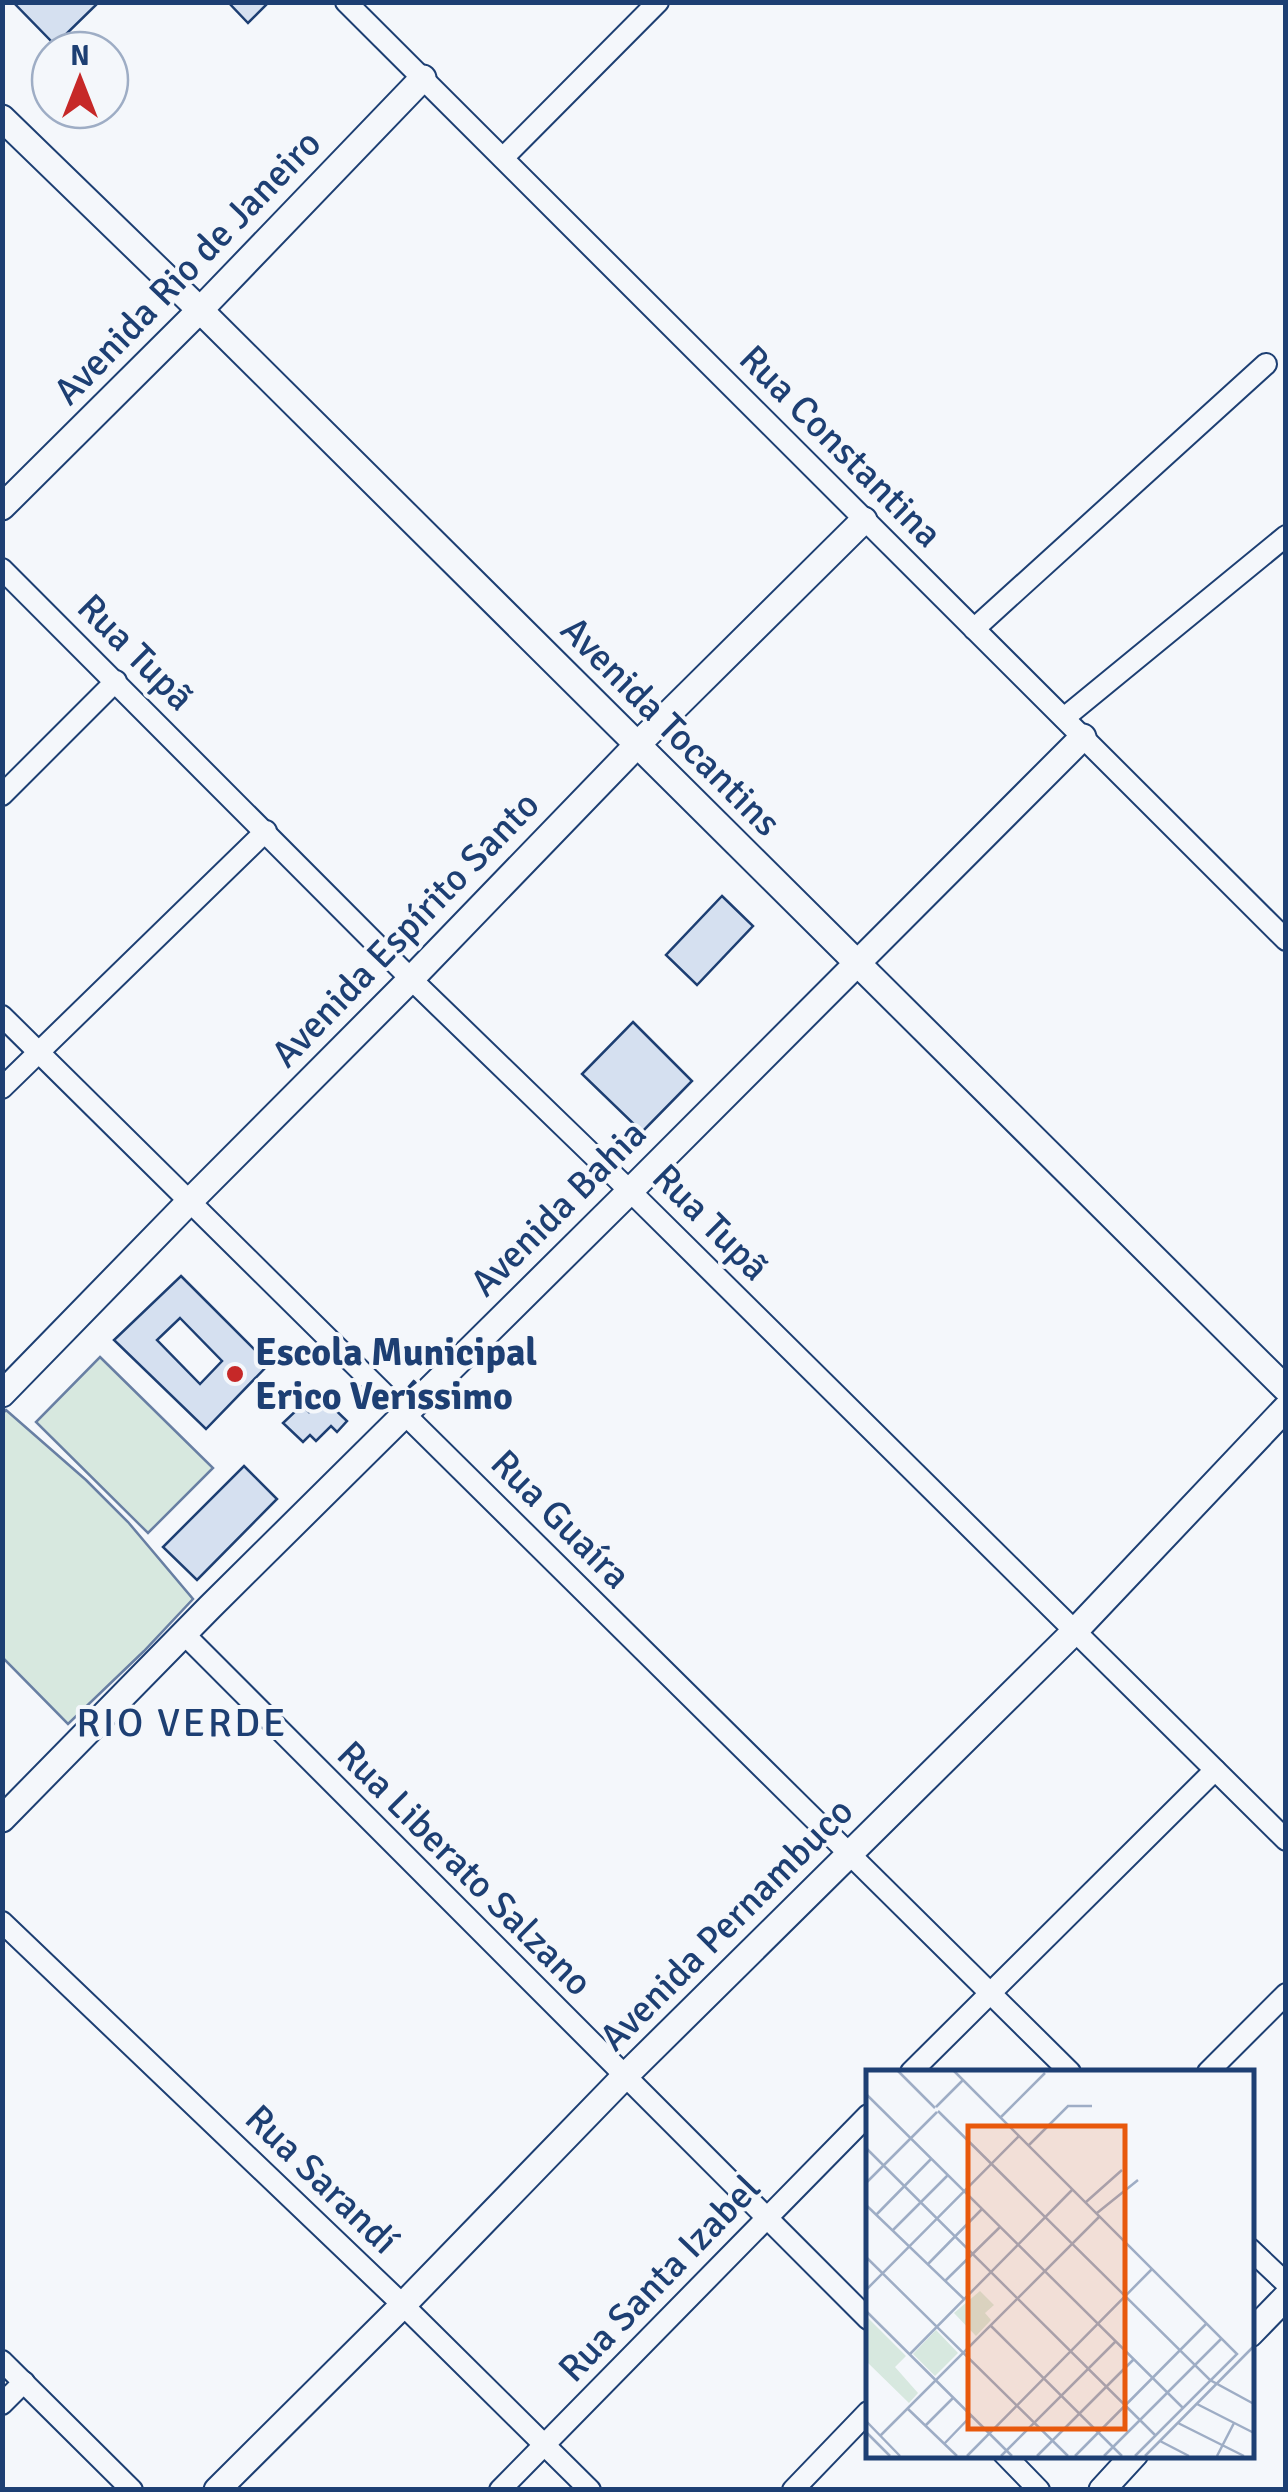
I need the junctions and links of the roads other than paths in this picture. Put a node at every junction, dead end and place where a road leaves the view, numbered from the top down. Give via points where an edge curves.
1 (346, 2) edge
2 (658, 2) edge
3 (423, 78) junction
4 (2, 118) edge
5 (504, 158) junction
6 (200, 310) junction
7 (1266, 364) dead end
8 (2, 507) edge
9 (864, 520) junction
10 (1286, 536) edge
11 (2, 568) edge
12 (974, 628) junction
13 (116, 681) junction
14 (1064, 718) junction
15 (1083, 737) junction
16 (636, 745) junction
17 (2, 795) edge
18 (266, 831) junction
19 (1286, 940) edge
20 (855, 963) junction
21 (411, 979) junction
22 (2, 1016) edge
23 (39, 1052) junction
24 (2, 1088) edge
25 (630, 1191) junction
26 (190, 1201) junction
27 (1286, 1388) edge
28 (2, 1394) edge
29 (1286, 1408) edge
30 (405, 1413) junction
31 (1075, 1632) junction
32 (184, 1634) junction
33 (1215, 1770) junction
34 (2, 1819) edge
35 (1286, 1840) edge
36 (850, 1854) junction
37 (2, 1922) edge
38 (990, 1993) junction
39 (1286, 1994) edge
40 (913, 2070) edge
41 (1068, 2070) edge
42 (1210, 2070) edge
43 (624, 2078) junction
44 (866, 2117) edge
45 (766, 2217) junction
46 (1253, 2252) edge
47 (1286, 2283) edge
48 (1286, 2297) edge
49 (403, 2305) junction
50 (866, 2317) edge
51 (1253, 2331) edge
52 (2, 2361) edge
53 (24, 2382) junction
54 (2, 2404) edge
55 (866, 2414) edge
56 (545, 2445) junction
57 (1007, 2457) edge
58 (1132, 2457) edge
59 (132, 2490) edge
60 (217, 2490) edge
61 (500, 2490) edge
62 (590, 2490) edge
63 (794, 2490) edge
64 (1039, 2490) edge
65 (1102, 2490) edge

1 - 3 street, Rua Constantina
2 - 5 street
3 - 5 street, Rua Constantina
3 - 6 street, Avenida Rio de Janeiro
4 - 6 street, Avenida Tocantins
5 - 9 street, Rua Constantina
6 - 8 street, Avenida Rio de Janeiro
6 - 16 street, Avenida Tocantins
7 - 12 street
9 - 12 street, Rua Constantina
9 - 16 street, Avenida Espírito Santo
10 - 14 street
11 - 13 street, Rua Tupã
12 - 14 street, Rua Constantina
13 - 17 street
13 - 18 street, Rua Tupã
14 - 15 street, Rua Constantina
15 - 19 street, Rua Constantina
15 - 20 street, Avenida Bahia
16 - 20 street, Avenida Tocantins
16 - 21 street, Avenida Espírito Santo
18 - 21 street, Rua Tupã
18 - 23 street
20 - 25 street, Avenida Bahia
20 - 27 street, Avenida Tocantins
21 - 25 street, Rua Tupã
21 - 26 street, Avenida Espírito Santo
22 - 23 street, Rua Guaíra
23 - 24 street
23 - 26 street, Rua Guaíra
25 - 30 street, Avenida Bahia
25 - 31 street, Rua Tupã
26 - 28 street, Avenida Espírito Santo
26 - 30 street, Rua Guaíra
29 - 31 street, Avenida Pernambuco
30 - 32 street, Avenida Bahia
30 - 36 street, Rua Guaíra
31 - 33 street, Rua Tupã
31 - 36 street, Avenida Pernambuco
32 - 34 street, Avenida Bahia
32 - 43 street, Rua Liberato Salzano
33 - 35 street, Rua Tupã
33 - 38 street
36 - 38 street, Rua Guaíra
36 - 43 street, Avenida Pernambuco
37 - 49 street, Rua Sarandí
38 - 40 street
38 - 41 street, Rua Guaíra
39 - 42 street
43 - 45 street, Rua Liberato Salzano
43 - 49 street, Avenida Pernambuco
44 - 45 street, Rua Santa Izabel
45 - 50 street, Rua Liberato Salzano
45 - 56 street, Rua Santa Izabel
46 - 47 street
48 - 51 street
49 - 56 street, Rua Sarandí
49 - 60 street, Avenida Pernambuco
52 - 53 street
53 - 54 street
53 - 59 street
55 - 63 street
56 - 61 street, Rua Santa Izabel
56 - 62 street, Rua Sarandí
57 - 64 street
58 - 65 street

